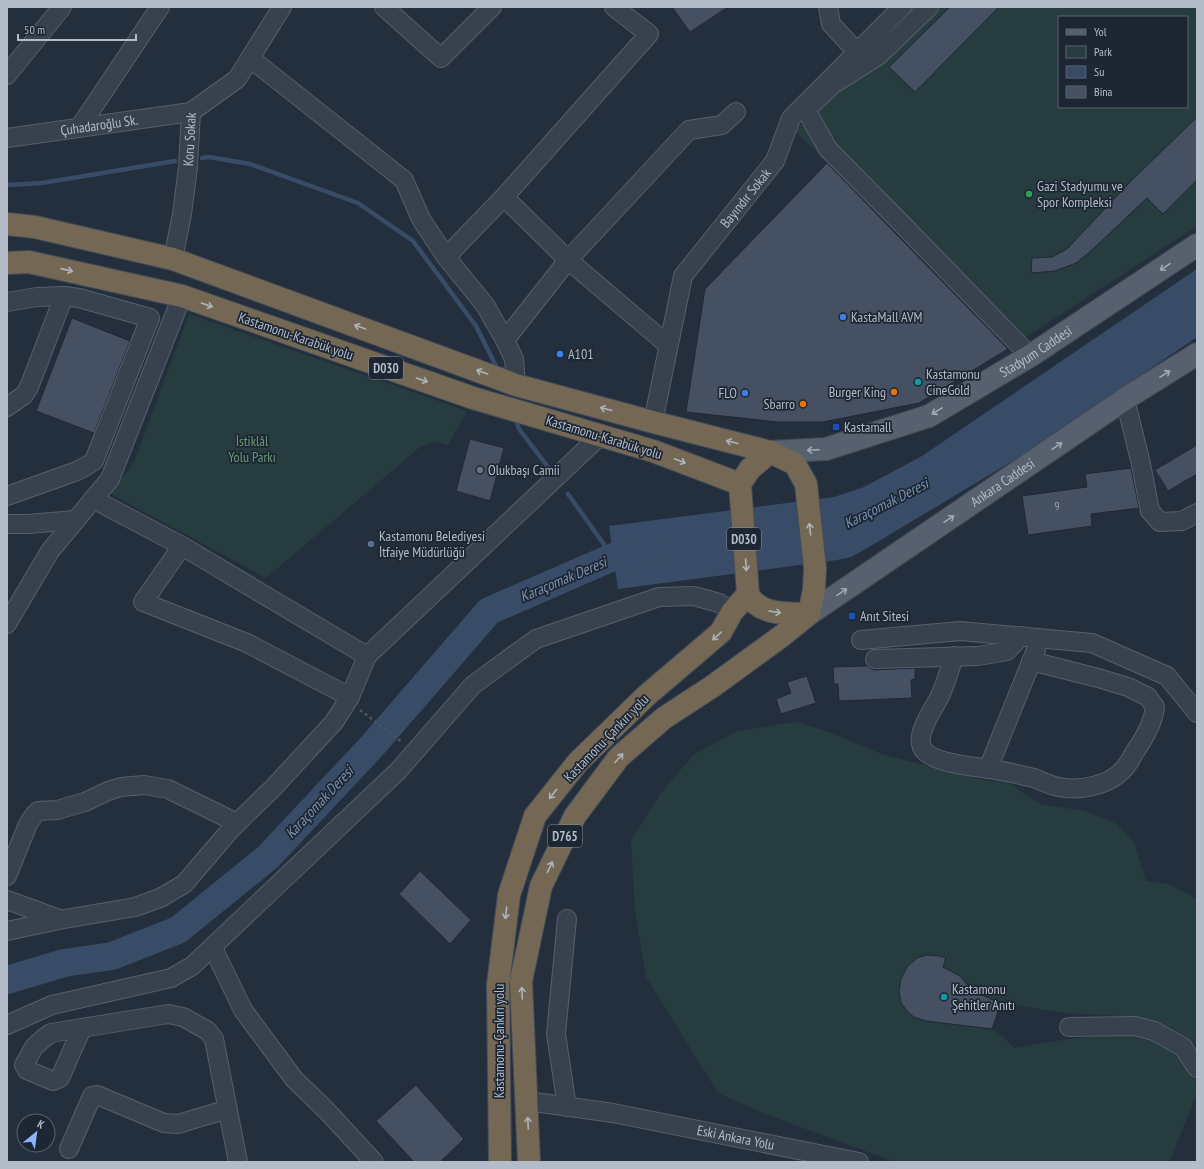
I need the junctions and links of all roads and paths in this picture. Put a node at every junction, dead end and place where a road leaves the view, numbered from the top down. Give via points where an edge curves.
1 (62, 7) edge
2 (160, 7) edge
3 (282, 7) edge
4 (384, 7) edge
5 (492, 7) edge
6 (614, 7) edge
7 (828, 7) edge
8 (902, 7) edge
9 (929, 7) edge
10 (857, 52) junction
11 (250, 58) junction
12 (7, 75) edge
13 (191, 112) junction
14 (736, 112) dead end
15 (79, 128) junction
16 (7, 138) edge
17 (504, 197) junction
18 (7, 224) edge
19 (1197, 245) edge
20 (446, 257) junction
21 (173, 259) junction
22 (568, 260) junction
23 (29, 262) junction
24 (7, 263) edge
25 (7, 269) edge
26 (64, 296) junction
27 (182, 296) junction
28 (7, 302) edge
29 (150, 318) junction
30 (170, 324) junction
31 (505, 340) junction
32 (668, 345) junction
33 (1197, 354) edge
34 (1030, 356) junction
35 (516, 385) junction
36 (1126, 399) junction
37 (7, 408) edge
38 (653, 422) junction
39 (600, 436) junction
40 (770, 452) junction
41 (740, 484) junction
42 (7, 496) edge
43 (93, 499) junction
44 (1197, 512) edge
45 (75, 520) junction
46 (7, 524) edge
47 (182, 546) junction
48 (748, 594) junction
49 (732, 612) junction
50 (809, 614) junction
51 (7, 624) edge
52 (1021, 636) junction
53 (1041, 638) junction
54 (861, 640) dead end
55 (367, 656) junction
56 (954, 656) junction
57 (875, 659) dead end
58 (1031, 661) junction
59 (354, 703) junction
60 (1197, 712) edge
61 (404, 744) dead end
62 (988, 769) junction
63 (237, 823) junction
64 (7, 876) edge
65 (7, 900) edge
66 (567, 919) dead end
67 (59, 920) junction
68 (7, 931) edge
69 (213, 948) junction
70 (7, 1025) edge
71 (1069, 1027) dead end
72 (82, 1028) dead end
73 (1197, 1068) edge
74 (527, 1101) junction
75 (567, 1107) junction
76 (228, 1109) junction
77 (69, 1149) dead end
78 (238, 1162) edge
79 (374, 1162) edge
80 (500, 1162) edge
81 (529, 1162) edge
82 (859, 1162) edge

1 - 12 street
2 - 15 street
3 - 11 street, Koru Sokak
4 - 5 street via 441,58
6 - 17 street via 649,34
7 - 10 street via 831,24
8 - 10 street, Bayındır Sokak
9 - 34 street via 878,56 832,85 806,110 828,149
10 - 32 street, Bayındır Sokak via 791,118 776,161 683,276
11 - 13 street, Koru Sokak via 237,79
11 - 20 street via 404,180 421,219
13 - 15 street, Çuhadaroğlu Sk.
13 - 21 street, Koru Sokak via 186,183
14 - 22 street via 722,125 689,130
15 - 16 street, Çuhadaroğlu Sk.
17 - 20 street
17 - 22 street
18 - 21 highway via 35,227
19 -> 34 main road, Stadyum Caddesi
20 - 31 street via 485,305
35 -> 21 highway
22 - 31 street
22 - 32 street
23 - 24 highway, Kastamonu-Karabük yolu / D030
23 - 25 highway
23 -> 27 highway, Kastamonu-Karabük yolu / D030
26 - 28 street
26 - 29 street
26 - 37 street via 29,386 24,395
27 - 30 street
27 -> 39 highway, Kastamonu-Karabük yolu / D030 via 473,398
29 - 30 street
29 - 42 street via 94,461 77,471
30 - 43 street via 110,479
31 - 35 street via 514,359
32 - 38 street, Bayındır Sokak
36 -> 33 main road, Ankara Caddesi
34 -> 40 main road, Stadyum Caddesi via 929,416 826,449
38 -> 35 highway
36 - 44 street via 1150,511 1160,522 1182,521
50 -> 36 main road, Ankara Caddesi
40 -> 38 highway
39 -> 41 highway, Kastamonu-Karabük yolu / D030 via 653,451
39 - 55 street
40 - 41 highway via 750,469
50 -> 40 highway via 814,590 814,568 806,484 795,464
41 -> 48 highway, D030
43 - 45 street
43 - 47 street
45 - 46 street
45 - 51 street via 50,551
47 - 55 street
47 - 59 street via 143,602 247,643
48 - 49 highway, Kastamonu-Çankırı yolu / D765
48 -> 50 highway via 751,601 769,611
49 - 69 street via 718,603 694,596 659,597 536,639 473,685 398,771
49 -> 80 highway, Kastamonu-Çankırı yolu / D765 via 721,632 646,696 578,762 535,816 508,895 498,984
74 -> 50 highway, Kastamonu-Çankırı yolu / D765 via 521,981 540,886 575,816 619,757 664,718 713,686
52 - 53 street
52 - 54 street via 960,631
52 - 56 street via 1006,651
53 - 58 street
53 - 60 street via 1092,643 1167,676
55 - 59 street
56 - 57 street
56 - 62 street via 941,694 926,721 920,739 921,745 933,757 944,761
58 - 62 street
58 - 62 street via 1128,687 1148,697 1155,707 1154,718 1122,771 1108,780 1082,789 1059,787 1034,778
59 - 61 path
59 - 63 street
63 - 64 street via 168,789 144,785 120,787 85,802 57,810 38,811 28,824
63 - 67 street via 184,884 160,898 135,907
65 - 67 street
66 - 75 street via 556,1034
67 - 68 street
69 - 70 street via 192,966 171,978 52,1005
69 - 79 street via 243,1010 294,1079
71 - 73 street via 1135,1026 1154,1031 1183,1047
72 - 76 street via 168,1014 183,1017 208,1031 214,1039
74 - 75 street, Eski Ankara Yolu
81 -> 74 highway, Kastamonu-Çankırı yolu / D765
75 - 82 street, Eski Ankara Yolu via 613,1113
76 - 77 street via 171,1124 97,1095 92,1096
76 - 78 street

